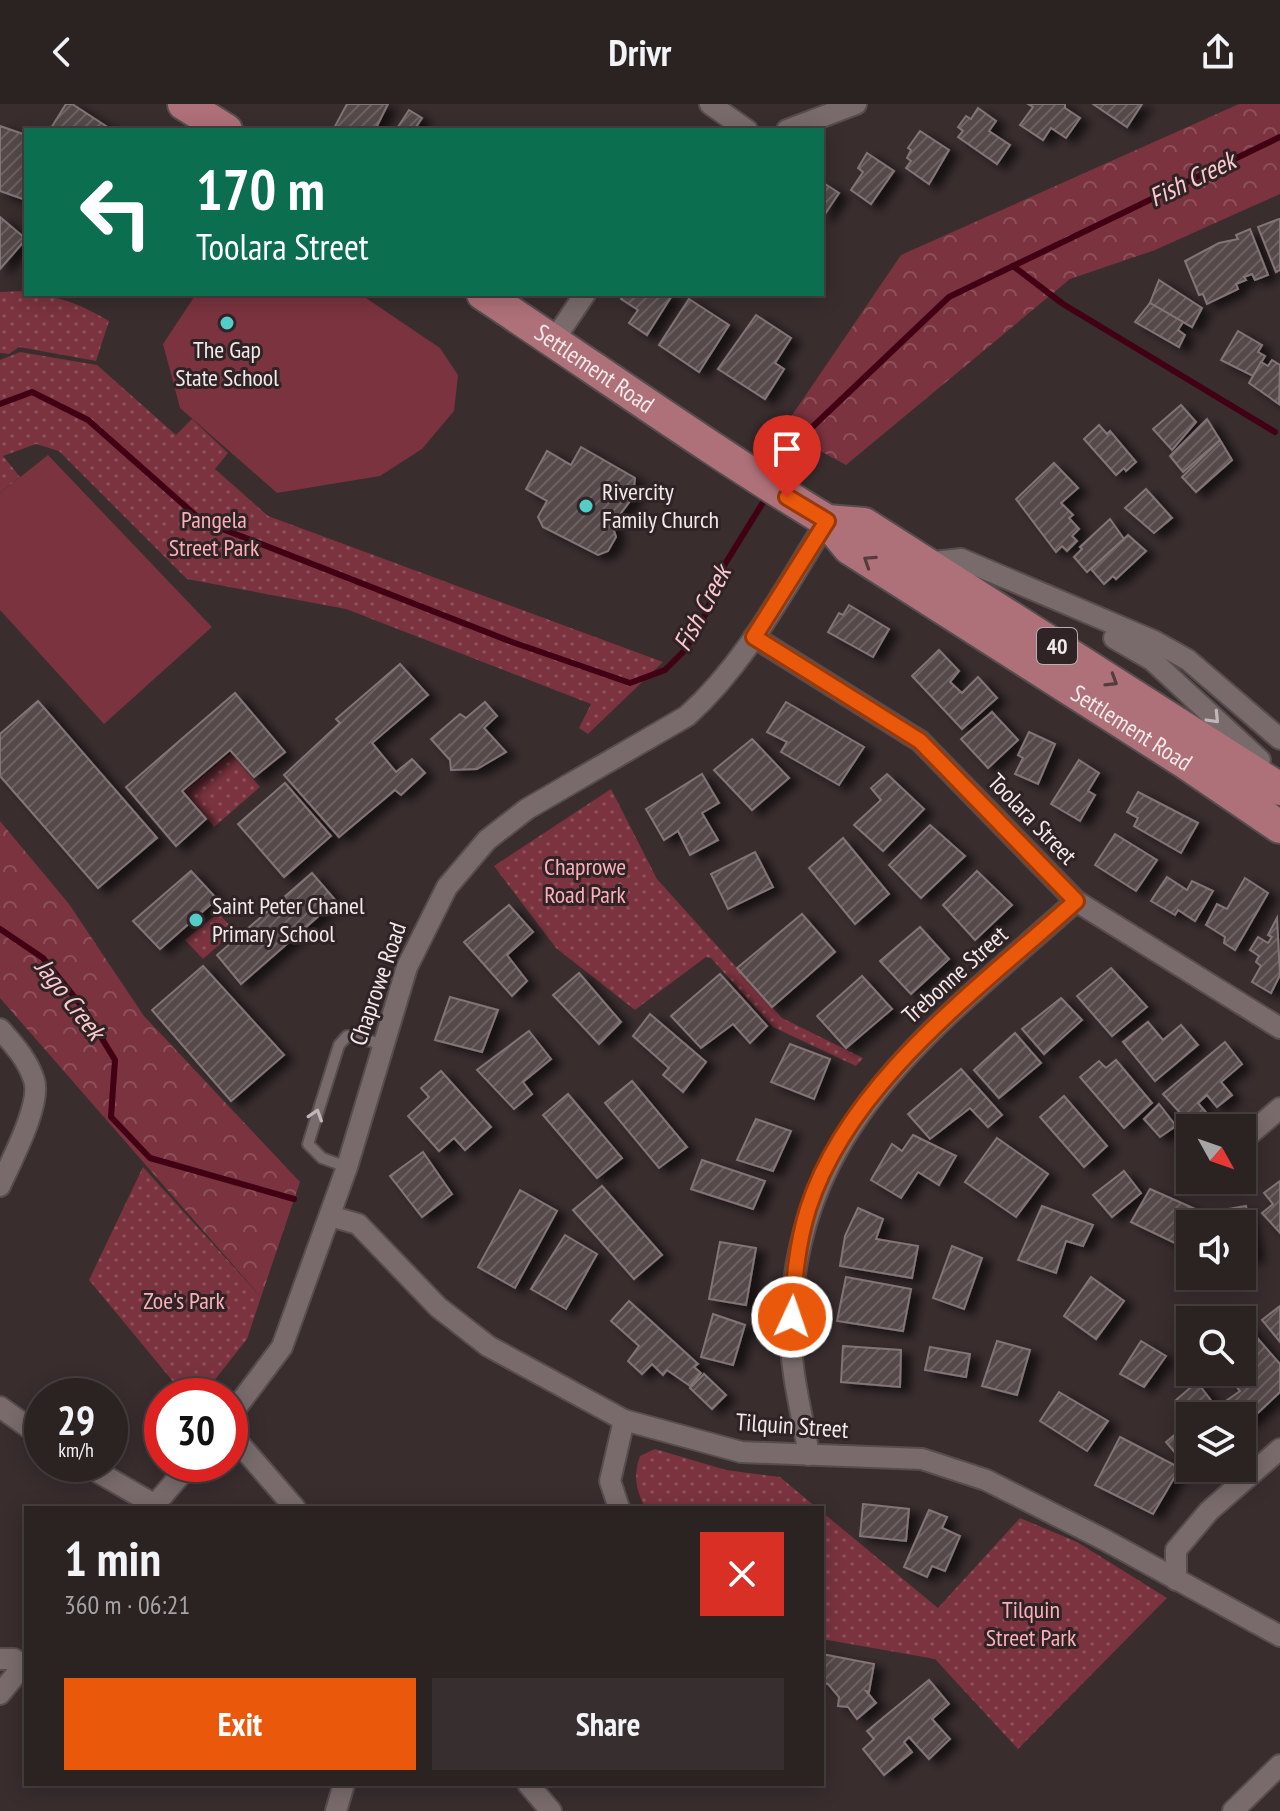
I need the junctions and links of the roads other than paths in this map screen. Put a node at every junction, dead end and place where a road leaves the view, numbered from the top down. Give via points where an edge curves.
1 (184, 104) edge
2 (710, 104) edge
3 (856, 104) edge
4 (223, 128) edge
5 (744, 128) edge
6 (792, 128) edge
7 (486, 296) edge
8 (584, 296) edge
9 (554, 340) junction
10 (827, 521) junction
11 (925, 563) junction
12 (1065, 604) junction
13 (754, 637) junction
14 (1075, 692) junction
15 (1280, 739) edge
16 (1280, 775) edge
17 (1280, 789) edge
18 (1280, 827) edge
19 (1076, 901) junction
20 (1280, 1028) edge
21 (0, 1029) edge
22 (383, 1044) junction
23 (1280, 1108) edge
24 (1256, 1129) edge
25 (347, 1167) junction
26 (0, 1186) edge
27 (330, 1216) junction
28 (248, 1392) edge
29 (0, 1407) edge
30 (624, 1420) junction
31 (24, 1424) edge
32 (1280, 1449) edge
33 (248, 1454) edge
34 (809, 1455) junction
35 (113, 1482) edge
36 (175, 1482) edge
37 (152, 1506) edge
38 (155, 1506) edge
39 (293, 1506) edge
40 (618, 1506) edge
41 (1176, 1580) junction
42 (1280, 1636) edge
43 (0, 1659) edge
44 (24, 1664) edge
45 (24, 1665) edge
46 (0, 1694) edge
47 (1280, 1765) edge
48 (343, 1786) edge
49 (530, 1786) edge
50 (1237, 1810) edge
51 (336, 1811) edge
52 (551, 1811) edge

1 - 4 main road
2 - 5 street
3 - 6 street
7 - 9 main road, Settlement Road / 40
8 - 9 street
9 - 10 main road, Settlement Road / 40 via 622,390
10 - 11 main road, Settlement Road / 40 via 864,524
10 - 13 street, Chaprowe Road
14 -> 10 main road, Settlement Road / 40 via 849,548
11 - 12 street via 961,559
11 - 14 main road via 935,587 1028,645
11 -> 17 main road, Settlement Road / 40
12 - 15 street via 1188,660
12 -> 16 street via 1092,628 1152,660 1239,744
13 - 19 street, Toolara Street via 920,741
13 - 22 street, Chaprowe Road via 724,680 687,716 527,809 466,862 427,921
14 - 18 main road, Settlement Road / 40
19 - 20 street, Toolara Street
19 - 34 street, Trebonne Street via 913,1048 833,1151 808,1208 795,1265 791,1343
21 - 26 street via 24,1057 36,1084 31,1111
22 - 25 street, Chaprowe Road
25 -> 22 lane via 314,1153 310,1136 339,1045 347,1036
23 - 24 street
25 - 27 street, Chaprowe Road
27 - 28 street, Chaprowe Road via 282,1347
27 - 30 street, Tilquin Street via 358,1224 438,1307 488,1346
29 - 31 street
30 - 34 street, Tilquin Street via 741,1452
30 - 40 street via 610,1481
32 - 41 street via 1209,1511 1176,1550
33 - 39 street
34 - 41 street, Tilquin Street via 922,1459 986,1480
35 - 37 street
36 - 38 street
41 - 42 street, Tilquin Street
43 - 44 street
45 - 46 street
47 - 50 street
48 - 51 street
49 - 52 street

